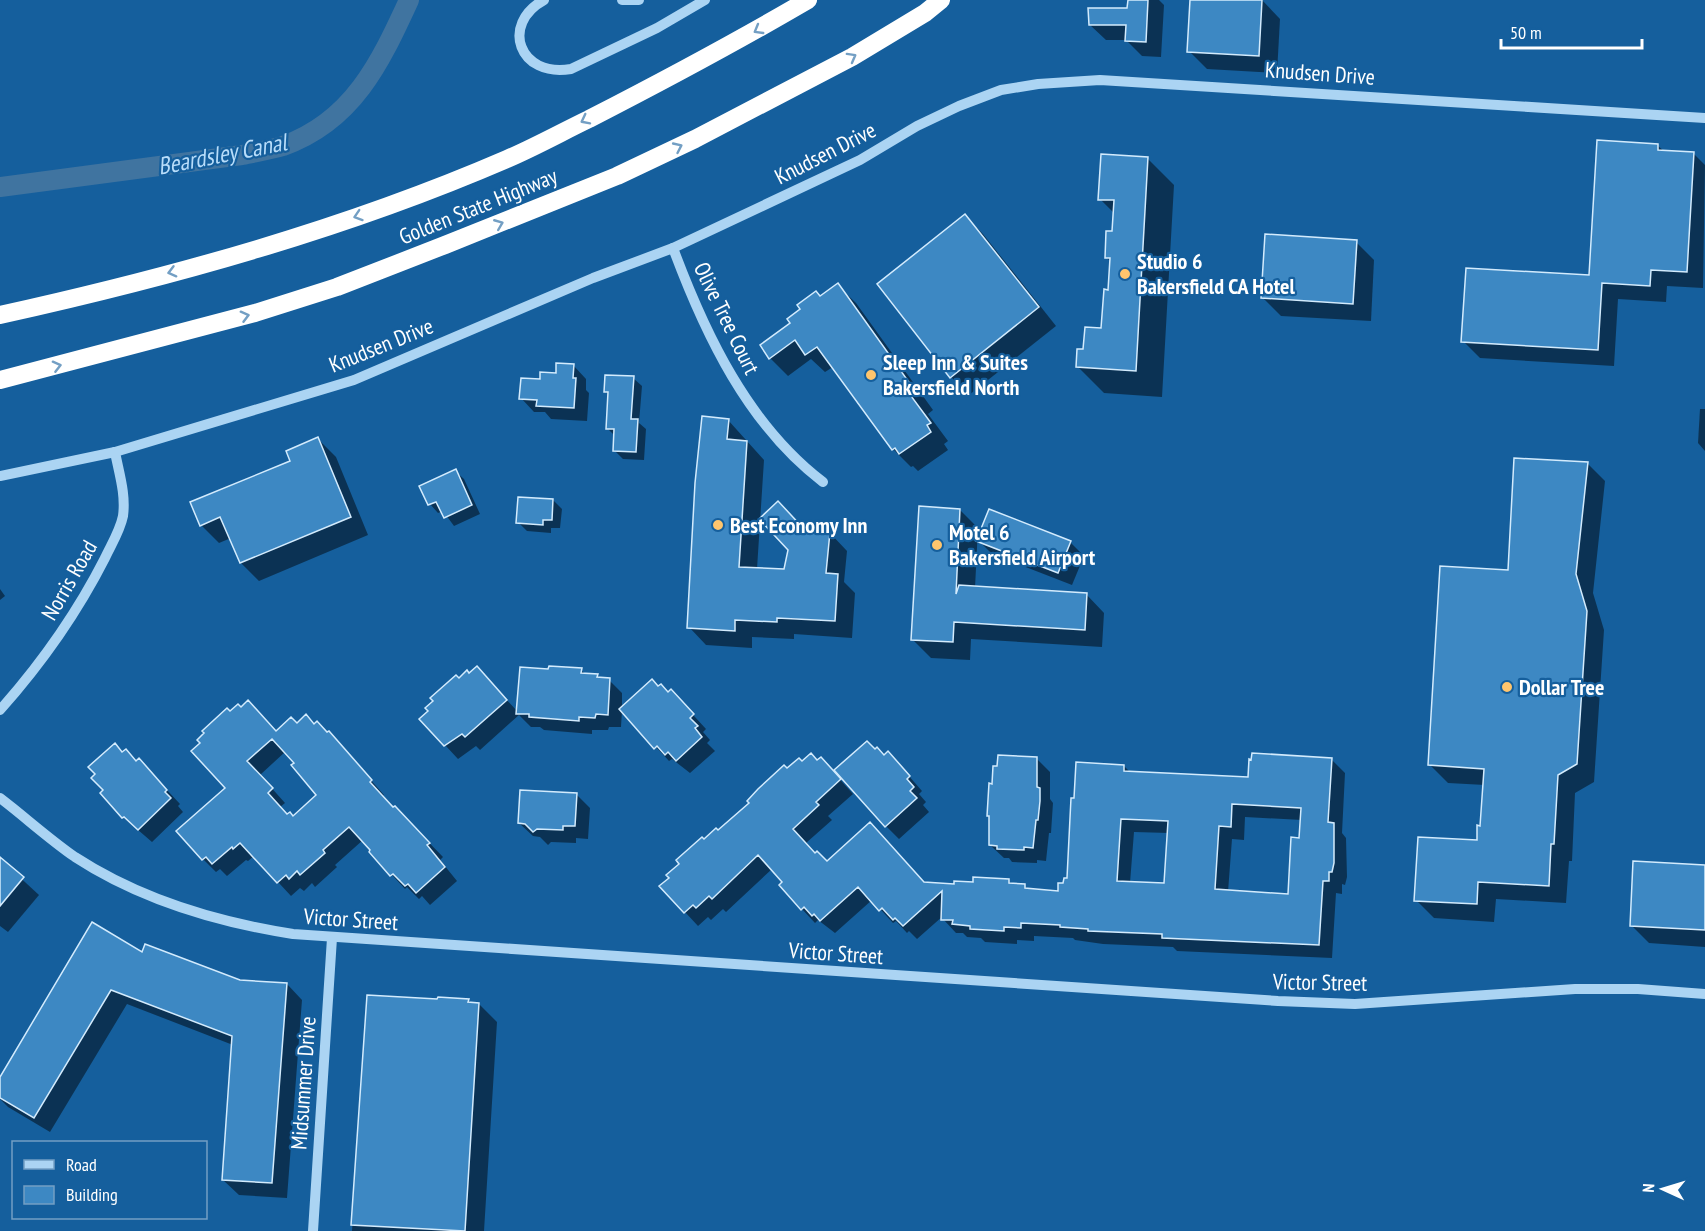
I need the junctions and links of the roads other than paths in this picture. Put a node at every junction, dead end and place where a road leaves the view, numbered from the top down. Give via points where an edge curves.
1 (544, 0) edge
2 (622, 0) edge
3 (639, 0) edge
4 (705, 0) edge
5 (808, 0) edge
6 (941, 0) edge
7 (948, 0) edge
8 (925, 13) junction
9 (1705, 118) edge
10 (673, 248) junction
11 (0, 315) edge
12 (0, 380) edge
13 (115, 452) junction
14 (0, 476) edge
15 (823, 483) dead end
16 (0, 710) edge
17 (0, 798) edge
18 (332, 938) junction
19 (1705, 994) edge
20 (313, 1231) edge

1 - 4 street via 525,17 520,37 530,62 557,71 572,69
2 - 3 street
5 -> 11 highway, Golden State Highway via 667,80 509,158 414,197 265,247
6 - 8 highway, Golden State Highway
7 - 8 highway
12 -> 8 highway, Golden State Highway via 255,314 445,246 617,176 695,139 852,57
9 - 10 street, Knudsen Drive via 1100,80 1038,84 1001,90 959,106 852,164
10 - 13 street, Knudsen Drive via 354,380
10 - 15 street, Olive Tree Court via 713,343 742,392 777,438
13 - 14 street, Knudsen Drive
13 - 16 street, Norris Road via 124,497 117,534 61,633
17 - 18 street, Victor Street via 74,856 154,898 248,927
18 - 19 street, Victor Street via 1278,1001 1355,1004 1575,989
18 - 20 street, Midsummer Drive

